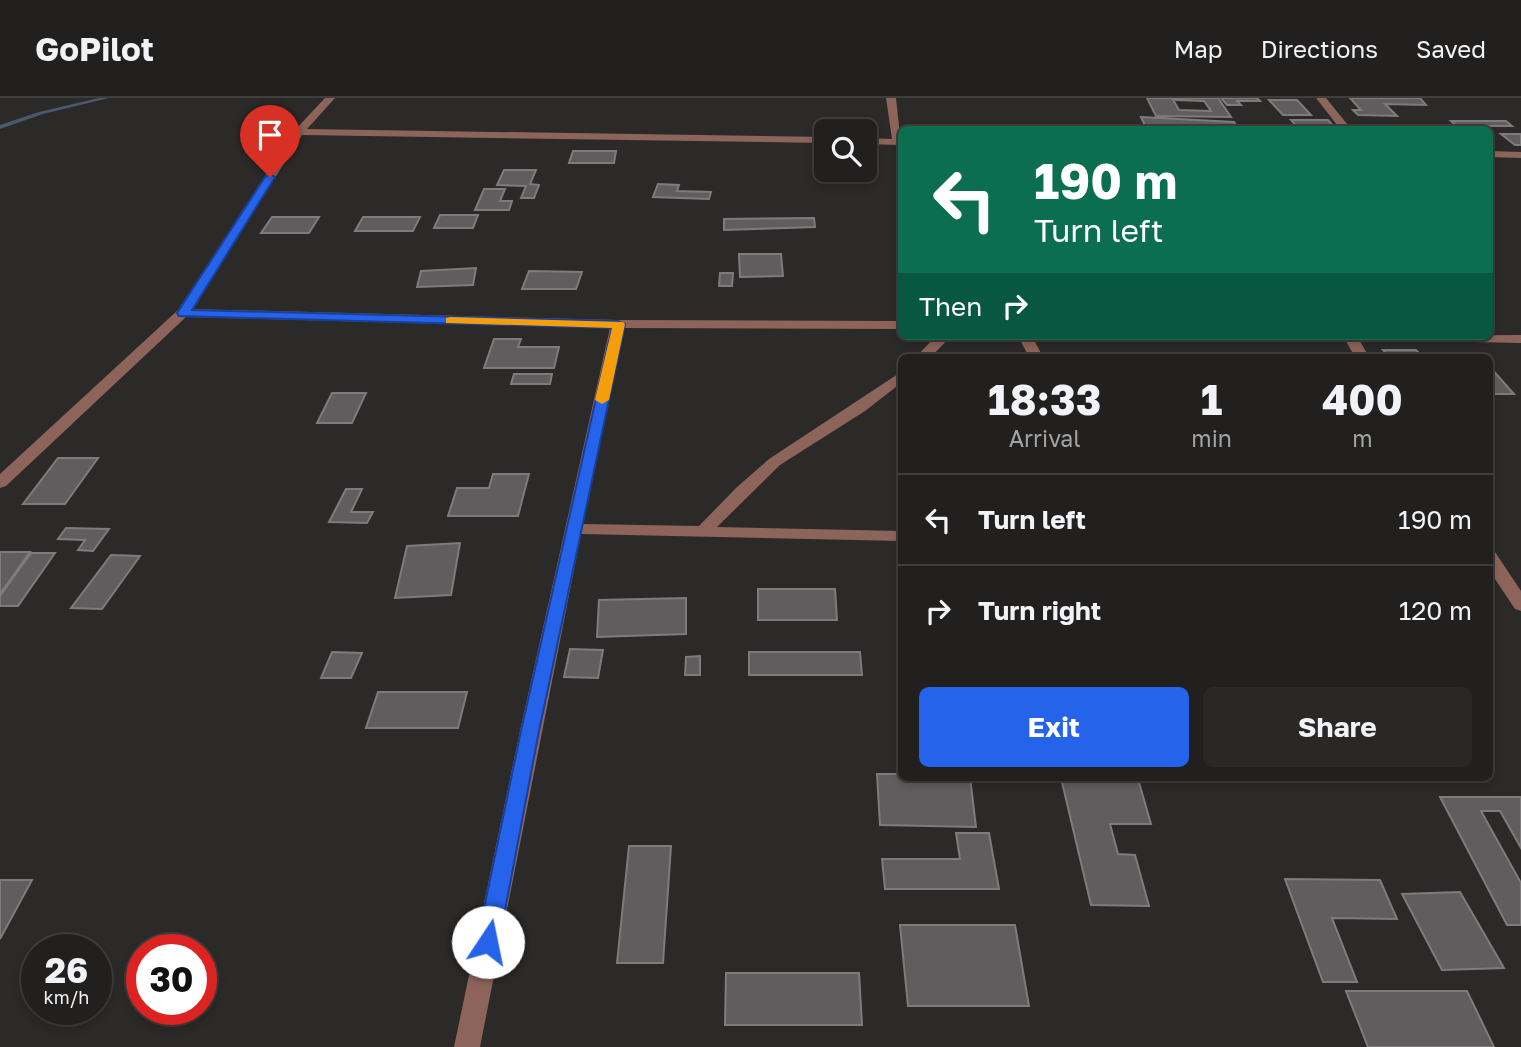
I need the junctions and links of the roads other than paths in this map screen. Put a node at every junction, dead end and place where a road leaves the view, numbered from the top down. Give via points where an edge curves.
1 (330, 98) edge
2 (891, 98) edge
3 (1321, 98) edge
4 (1344, 126) edge
5 (299, 132) junction
6 (898, 132) edge
7 (814, 140) edge
8 (877, 141) edge
9 (898, 142) edge
10 (1493, 154) edge
11 (1521, 155) edge
12 (183, 313) junction
13 (618, 324) junction
14 (898, 324) edge
15 (1493, 338) edge
16 (1521, 339) edge
17 (940, 340) edge
18 (926, 354) edge
19 (898, 378) edge
20 (0, 484) edge
21 (574, 529) junction
22 (703, 532) junction
23 (898, 536) edge
24 (1493, 562) edge
25 (1521, 605) edge
26 (467, 1047) edge

1 - 5 street
2 - 6 street
3 - 4 street
5 - 7 street
5 - 12 street
8 - 9 street
10 - 11 street
12 - 13 street
12 - 20 street
13 - 14 street
13 - 21 street
15 - 16 street
17 - 18 street
19 - 22 street via 851,414 785,454
21 - 22 street
21 - 26 street
22 - 23 street
24 - 25 street

